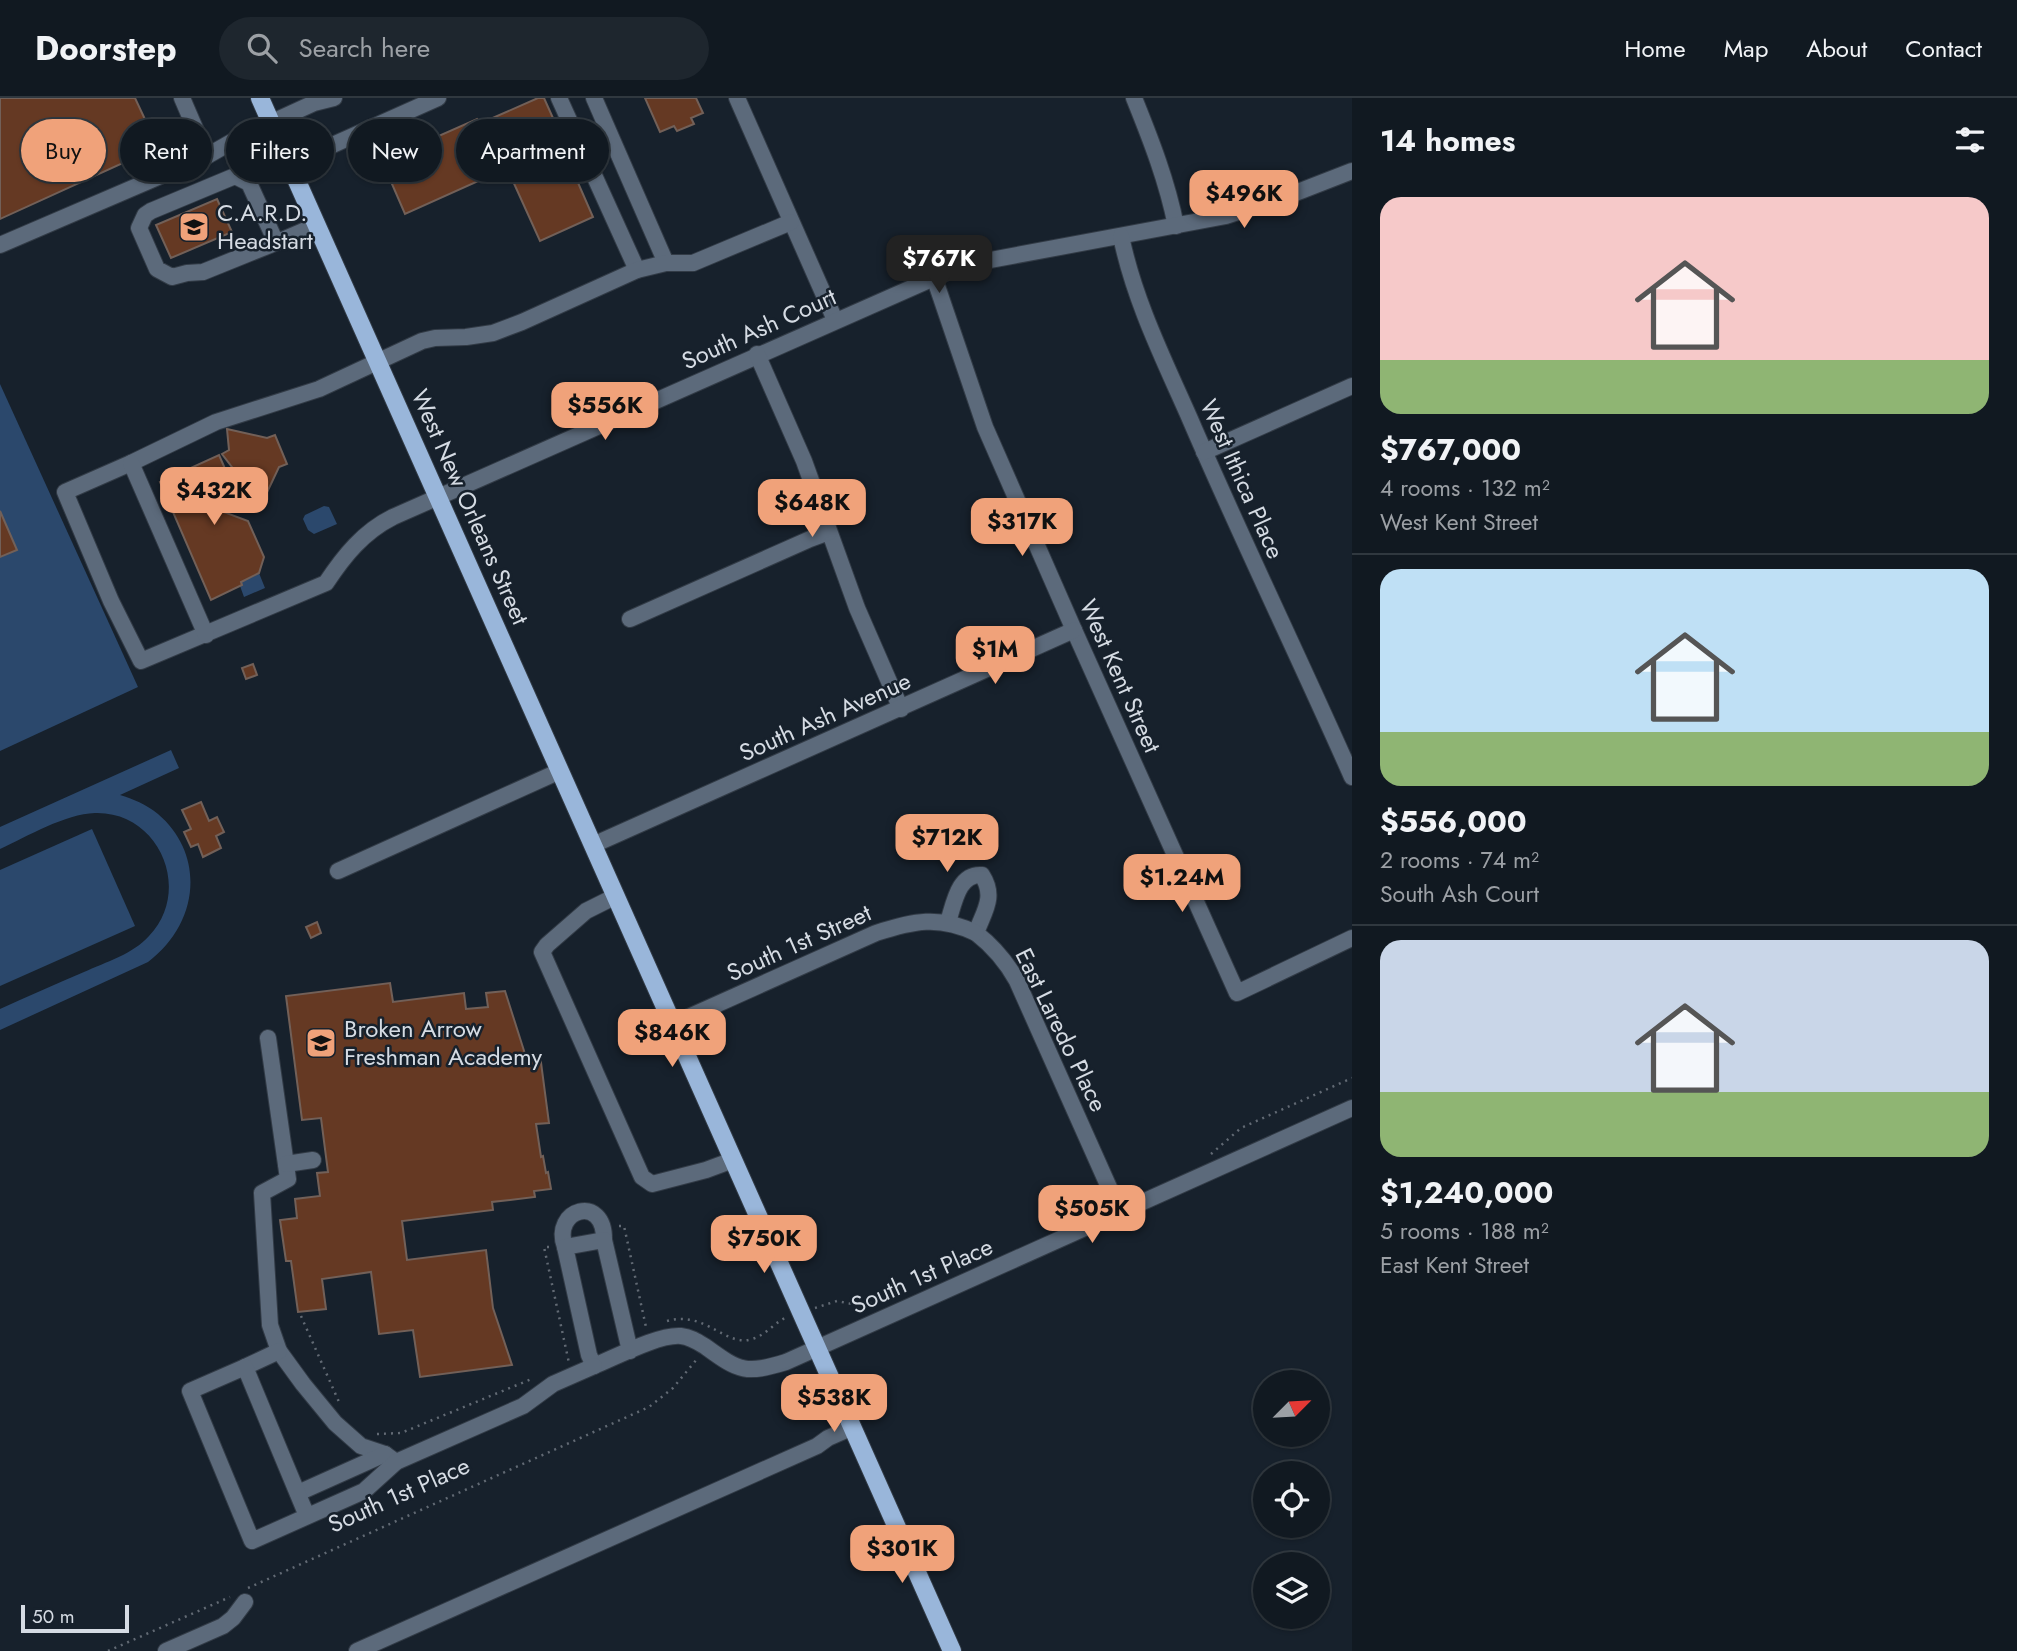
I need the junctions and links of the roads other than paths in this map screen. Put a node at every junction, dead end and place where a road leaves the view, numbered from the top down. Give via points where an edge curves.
1 (182, 98) edge
2 (260, 98) edge
3 (334, 98) edge
4 (438, 98) edge
5 (559, 98) edge
6 (594, 98) edge
7 (737, 98) edge
8 (1134, 98) edge
9 (314, 101) edge
10 (191, 119) edge
11 (269, 119) edge
12 (279, 119) edge
13 (334, 144) edge
14 (1352, 171) edge
15 (147, 182) edge
16 (298, 182) edge
17 (791, 222) junction
18 (317, 225) junction
19 (1176, 226) junction
20 (1121, 236) junction
21 (280, 241) junction
22 (0, 245) edge
23 (666, 263) junction
24 (637, 270) junction
25 (934, 277) junction
26 (835, 320) junction
27 (757, 354) junction
28 (378, 362) junction
29 (1352, 386) edge
30 (1204, 452) junction
31 (131, 463) junction
32 (438, 496) junction
33 (830, 533) junction
34 (630, 619) dead end
35 (1074, 631) junction
36 (206, 635) junction
37 (901, 709) junction
38 (560, 771) junction
39 (1352, 777) edge
40 (593, 845) junction
41 (338, 870) dead end
42 (616, 896) junction
43 (947, 922) junction
44 (976, 933) junction
45 (1352, 938) edge
46 (673, 1024) junction
47 (268, 1038) dead end
48 (1352, 1108) edge
49 (313, 1160) dead end
50 (733, 1160) junction
51 (286, 1164) junction
52 (1121, 1212) junction
53 (609, 1233) junction
54 (560, 1247) junction
55 (629, 1346) junction
56 (817, 1348) junction
57 (279, 1351) junction
58 (591, 1360) junction
59 (245, 1367) junction
60 (853, 1427) junction
61 (391, 1458) junction
62 (298, 1493) junction
63 (307, 1516) junction
64 (239, 1596) road end
65 (166, 1651) edge
66 (358, 1651) edge
67 (952, 1651) edge

1 - 10 street
2 - 11 main road, West New Orleans Street
3 - 9 street
4 - 13 street
5 - 24 street
6 - 23 street
7 - 17 street
8 - 19 street via 1160,161
9 - 12 street
14 - 19 street, South Ash Court via 1254,208
15 - 22 street
16 - 18 main road, West New Orleans Street
17 - 23 street via 693,263
17 - 26 street
18 - 21 street
18 - 28 main road, West New Orleans Street
19 - 20 street, South Ash Court
20 - 25 street, South Ash Court via 969,264
20 - 30 street, West Ithica Place via 1145,316
21 - 21 street via 203,272 173,277 157,269 139,228 151,211 235,176 249,183 274,238
23 - 24 street
24 - 28 street via 493,333 422,341
25 - 26 street, South Ash Court
25 - 35 street, West Kent Street via 985,427
26 - 27 street, South Ash Court
27 - 32 street, South Ash Court
27 - 33 street
28 - 31 street via 320,389 216,422
28 - 32 main road, West New Orleans Street
29 - 30 street
30 - 39 street, West Ithica Place
31 - 36 street
31 - 36 street, South Ash Court via 65,492 111,601 141,661
32 - 36 street, South Ash Court via 380,523 343,557 326,583
32 - 38 main road, West New Orleans Street
33 - 34 street
33 - 37 street
35 - 37 street, South Ash Avenue
35 - 45 street, West Kent Street via 1237,993
37 - 40 street, South Ash Avenue
38 - 40 main road, West New Orleans Street
38 - 41 street
40 - 42 main road, West New Orleans Street
42 - 46 main road, West New Orleans Street
42 - 50 street via 586,911 542,951 642,1177 652,1184
43 - 44 street, South 1st Street
43 - 44 street via 966,878 982,875 990,895
43 - 46 street, South 1st Street via 918,921 876,933
44 - 52 street, East Laredo Place via 1009,965
46 - 50 main road, West New Orleans Street
47 - 51 street
48 - 52 street, South 1st Place
49 - 51 street
50 - 56 main road, West New Orleans Street
51 - 57 street via 288,1179 262,1193 270,1325
52 - 56 street, South 1st Place
53 - 54 street
53 - 54 street via 593,1213 576,1212 563,1227
53 - 55 street
54 - 58 street
55 - 56 street, South 1st Place via 680,1336 693,1339 738,1368 761,1370
55 - 58 street, South 1st Place
56 - 60 main road, West New Orleans Street
57 - 59 street
57 - 61 street via 335,1423 361,1446
58 - 61 street, South 1st Place via 523,1406
59 - 62 street
59 - 63 street via 190,1391 252,1541
60 - 66 street
60 - 67 main road, West New Orleans Street
61 - 62 street, South 1st Place
61 - 63 street via 365,1491
62 - 63 street
64 - 65 street via 233,1618 223,1626

